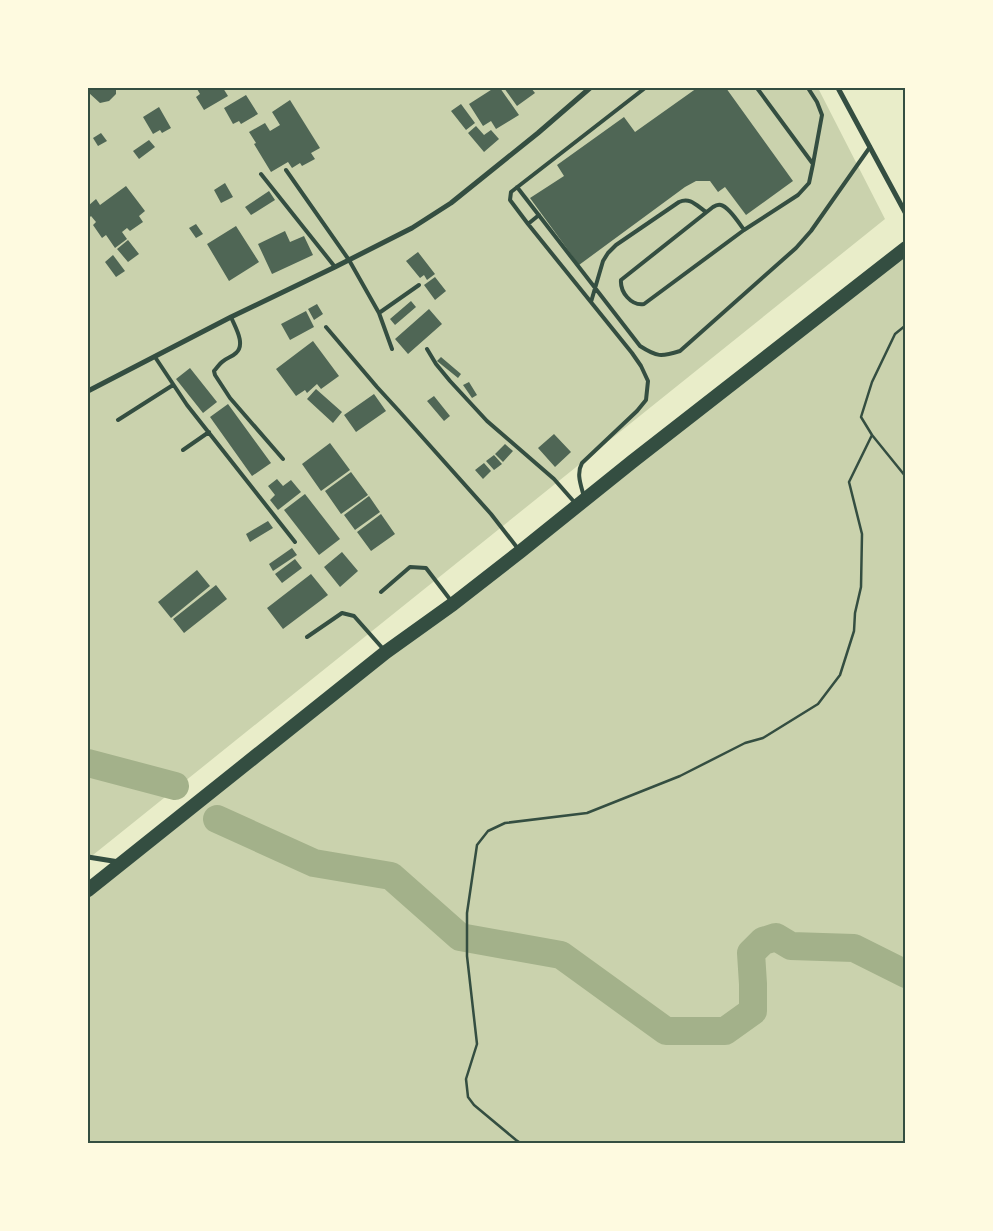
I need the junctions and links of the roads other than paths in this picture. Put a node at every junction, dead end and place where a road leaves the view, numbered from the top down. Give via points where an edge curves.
1 (590, 88) edge
2 (644, 88) edge
3 (757, 88) edge
4 (808, 88) edge
5 (838, 88) edge
6 (583, 90) edge
7 (870, 147) junction
8 (813, 164) junction
9 (286, 170) dead end
10 (261, 174) dead end
11 (517, 187) junction
12 (706, 212) junction
13 (906, 214) edge
14 (539, 215) junction
15 (528, 224) junction
16 (744, 230) junction
17 (906, 248) edge
18 (349, 260) junction
19 (335, 267) junction
20 (419, 285) dead end
21 (595, 288) junction
22 (590, 302) junction
23 (379, 313) junction
24 (231, 317) junction
25 (326, 327) dead end
26 (392, 349) dead end
27 (427, 350) dead end
28 (155, 356) junction
29 (173, 385) junction
30 (88, 391) edge
31 (118, 420) dead end
32 (209, 432) junction
33 (183, 450) dead end
34 (282, 459) dead end
35 (581, 503) junction
36 (295, 542) dead end
37 (521, 551) junction
38 (381, 592) dead end
39 (453, 604) junction
40 (307, 637) dead end
41 (386, 652) junction
42 (88, 857) edge
43 (123, 863) junction
44 (88, 890) edge

1 - 6 street
2 - 11 lane
3 - 8 lane
4 - 8 lane via 822,115
5 - 7 street
6 - 18 street via 538,133 451,203 412,228
7 - 13 street
7 - 21 lane via 811,232 680,351 664,356 652,354 640,346
8 - 16 lane via 808,183 798,195
9 - 18 lane
10 - 19 lane
11 - 14 lane
11 - 15 lane via 511,192 510,200
12 - 16 lane via 722,205
12 - 16 lane via 621,280 623,291 632,302 644,304
12 - 21 lane via 690,200 678,202 608,253
14 - 15 lane
14 - 21 lane
15 - 22 lane
17 - 35 highway
18 - 19 street
18 - 23 lane
19 - 24 street
20 - 23 lane
21 - 22 lane
22 - 35 lane via 641,366 648,381 646,400 582,463 579,470
23 - 26 lane
24 - 28 street
24 - 34 lane via 240,348 214,370 215,374 230,398
25 - 37 lane
27 - 35 lane via 487,421
28 - 29 lane
28 - 30 street
29 - 31 lane
29 - 32 lane
32 - 33 lane
32 - 36 lane
35 - 37 highway
37 - 39 highway
38 - 39 lane via 410,568 426,568
39 - 41 highway
40 - 41 lane via 342,613 354,616
41 - 43 highway
42 - 43 street
43 - 44 highway

